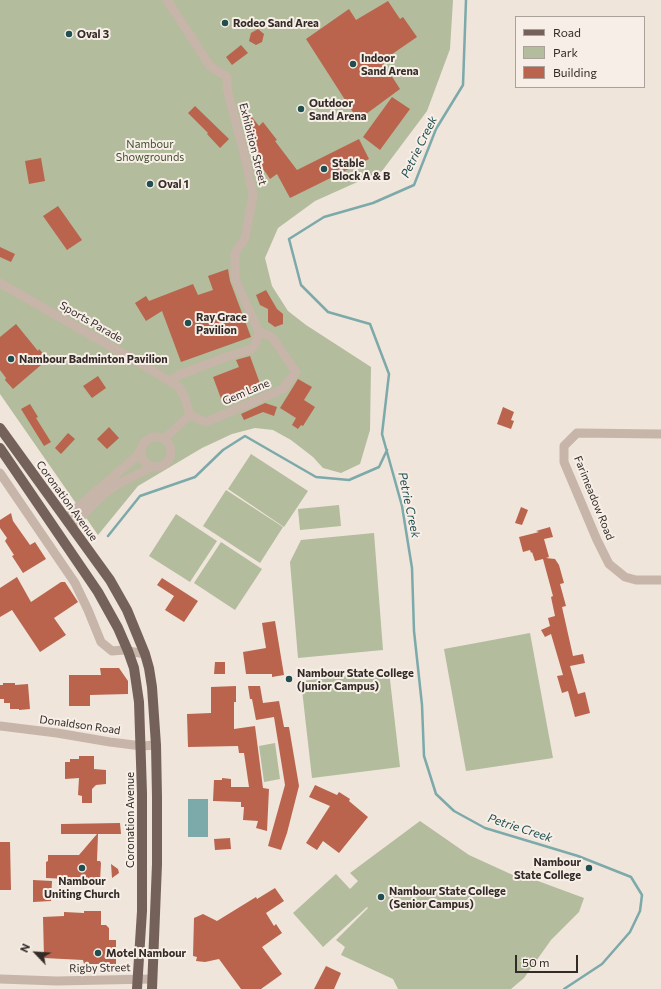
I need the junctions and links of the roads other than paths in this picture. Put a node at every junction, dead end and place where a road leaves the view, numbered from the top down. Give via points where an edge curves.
1 (167, 0) edge
2 (0, 283) edge
3 (259, 332) junction
4 (170, 381) junction
5 (190, 415) junction
6 (0, 428) edge
7 (661, 434) edge
8 (164, 440) junction
9 (0, 448) edge
10 (142, 448) junction
11 (151, 466) junction
12 (0, 473) edge
13 (68, 522) junction
14 (56, 531) junction
15 (661, 580) edge
16 (128, 651) junction
17 (145, 654) junction
18 (0, 726) edge
19 (156, 745) junction
20 (142, 746) junction
21 (0, 979) edge
22 (137, 984) edge
23 (152, 984) edge

1 - 3 street, Exhibition Street via 210,66 227,77 227,89 253,196 245,238 235,253 235,279
2 - 4 street, Sports Parade
3 - 4 street via 252,349 179,375
3 - 5 street, Gem Lane via 272,337 296,372 283,389 206,422
4 - 5 street, Sports Parade via 179,387
5 - 8 street
6 - 13 main road, Coronation Avenue
7 - 15 street, Farimeadow Road via 577,433 564,446 564,462 609,564 625,577 636,580
8 - 10 street via 151,438
8 - 11 street via 170,447 168,460 161,466
9 - 14 main road, Coronation Avenue
10 - 11 street via 144,460
10 - 13 street via 135,458 71,513
11 - 13 street via 104,494 78,522
12 - 16 street via 75,583 101,642 112,651
13 - 14 street
13 - 17 main road, Coronation Avenue via 110,580 127,610
14 - 16 main road, Coronation Avenue via 98,592
16 - 17 street
16 - 20 main road, Coronation Avenue via 134,668
17 - 19 main road, Coronation Avenue via 152,687
18 - 20 street, Donaldson Road
19 - 20 street, Donaldson Road
19 - 23 main road, Coronation Avenue via 157,864
20 - 22 main road, Coronation Avenue via 142,896
21 - 22 street, Rigby Street
22 - 23 street, Rigby Street

